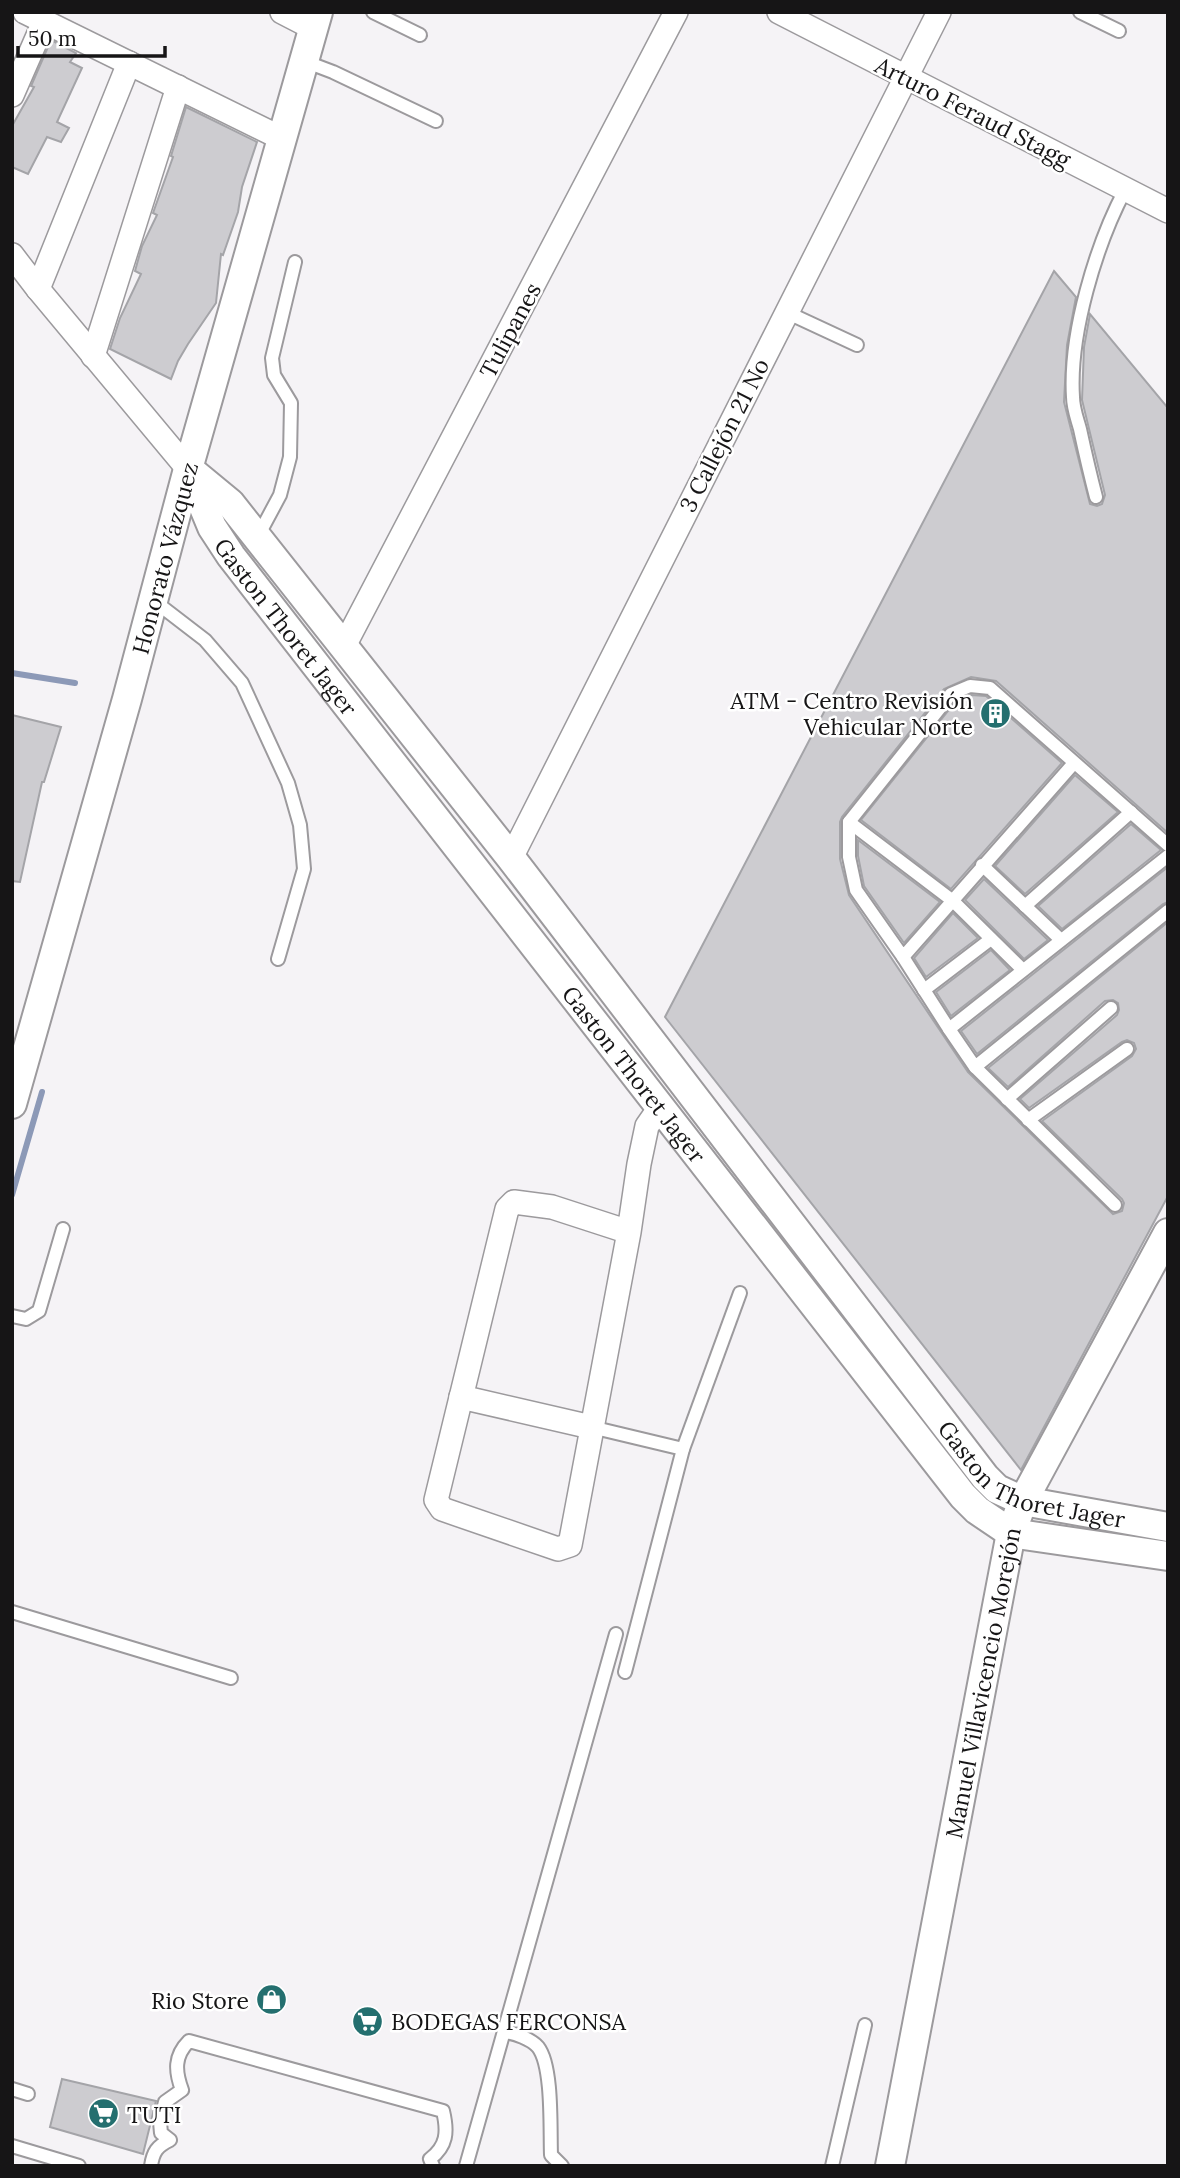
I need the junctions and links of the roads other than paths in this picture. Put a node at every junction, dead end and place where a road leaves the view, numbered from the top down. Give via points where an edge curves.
1 (282, 12) edge
2 (373, 12) edge
3 (676, 12) edge
4 (779, 12) edge
5 (939, 12) edge
6 (1080, 12) edge
7 (34, 17) edge
8 (316, 20) edge
9 (1119, 31) dead end
10 (420, 34) dead end
11 (303, 61) junction
12 (129, 63) junction
13 (905, 77) junction
14 (178, 87) junction
15 (12, 95) edge
16 (436, 121) dead end
17 (281, 138) junction
18 (1125, 190) junction
19 (1168, 211) edge
20 (12, 255) edge
21 (295, 262) dead end
22 (38, 289) junction
23 (786, 312) junction
24 (857, 345) dead end
25 (93, 356) junction
26 (188, 469) junction
27 (1096, 497) dead end
28 (257, 538) junction
29 (153, 600) junction
30 (343, 648) junction
31 (1074, 763) junction
32 (1131, 813) junction
33 (849, 822) junction
34 (1168, 845) edge
35 (1168, 856) edge
36 (511, 858) junction
37 (982, 865) junction
38 (953, 901) junction
39 (1026, 906) junction
40 (1168, 911) edge
41 (991, 939) junction
42 (1061, 940) junction
43 (903, 957) junction
44 (278, 959) dead end
45 (1023, 970) junction
46 (924, 990) junction
47 (1111, 1007) dead end
48 (949, 1029) junction
49 (1127, 1049) dead end
50 (975, 1067) junction
51 (14, 1087) edge
52 (1007, 1099) junction
53 (661, 1106) junction
54 (1028, 1120) junction
55 (1115, 1205) dead end
56 (63, 1229) dead end
57 (629, 1232) junction
58 (1168, 1233) edge
59 (740, 1293) dead end
60 (12, 1316) edge
61 (461, 1397) junction
62 (591, 1427) junction
63 (683, 1449) junction
64 (1023, 1501) junction
65 (1168, 1527) edge
66 (1011, 1533) junction
67 (1168, 1556) edge
68 (12, 1612) edge
69 (616, 1634) dead end
70 (625, 1672) dead end
71 (230, 1678) dead end
72 (865, 2025) dead end
73 (504, 2032) junction
74 (12, 2089) edge
75 (28, 2094) dead end
76 (12, 2146) edge
77 (79, 2166) edge
78 (151, 2166) edge
79 (433, 2166) edge
80 (466, 2166) edge
81 (562, 2166) edge
82 (832, 2166) edge
83 (890, 2166) edge

1 - 8 street
2 - 10 lane
3 - 30 street, Tulipanes
4 - 13 street, Arturo Feraud Stagg
5 - 13 street, 3 Callejón 21 No
6 - 9 lane
7 - 12 street
7 - 15 street
8 - 11 street, Honorato Vázquez
11 - 16 lane
11 - 17 street, Honorato Vázquez
12 - 14 street
12 - 22 street
13 - 18 street, Arturo Feraud Stagg
13 - 23 street, 3 Callejón 21 No
14 - 17 street
14 - 25 street
17 - 26 street, Honorato Vázquez
18 - 19 street, Arturo Feraud Stagg
18 - 27 lane via 1089,283 1073,355 1073,399
20 - 22 street, Gaston Thoret Jager
21 - 28 lane via 272,358 274,376 291,403 289,457 280,495
22 - 25 street, Gaston Thoret Jager
23 - 24 lane
23 - 36 street, 3 Callejón 21 No
25 - 26 street, Gaston Thoret Jager
26 - 28 street, Gaston Thoret Jager via 230,503
26 - 29 street, Honorato Vázquez
26 - 53 street, Gaston Thoret Jager via 212,527 231,556
28 - 30 street, Gaston Thoret Jager
29 - 44 lane via 205,640 242,683 288,783 300,825 304,869
29 - 51 street, Honorato Vázquez
30 - 36 street, Gaston Thoret Jager
31 - 32 lane
31 - 33 lane via 990,688 970,686 951,694
31 - 37 lane
32 - 34 lane
32 - 39 lane
33 - 38 lane
33 - 43 lane via 849,857 856,890
35 - 42 lane
36 - 64 street, Gaston Thoret Jager via 985,1477 997,1489
37 - 38 lane
37 - 39 lane
38 - 41 lane
38 - 43 lane
39 - 42 lane
40 - 50 lane
41 - 45 lane
41 - 46 lane
42 - 45 lane
43 - 46 lane
45 - 48 lane
46 - 48 lane
47 - 52 lane
48 - 50 lane
49 - 54 lane
50 - 52 lane
52 - 54 lane
53 - 57 street via 648,1126
53 - 66 street, Gaston Thoret Jager via 963,1496
54 - 55 lane
56 - 60 lane via 39,1311 26,1319
57 - 61 street via 552,1207 514,1202 507,1209
57 - 62 street
58 - 64 street, Manuel Villavicencio Morejón
59 - 63 lane
61 - 62 street
61 - 62 street via 436,1500 442,1509 558,1549 570,1545
62 - 63 lane
63 - 70 lane
64 - 65 street, Gaston Thoret Jager
64 - 66 street, Manuel Villavicencio Morejón
66 - 67 street, Gaston Thoret Jager
66 - 83 street, Manuel Villavicencio Morejón
68 - 71 lane
69 - 73 lane
72 - 82 lane
73 - 80 lane
73 - 81 lane via 538,2046 547,2068 551,2155
74 - 75 lane
76 - 77 lane
78 - 79 lane via 159,2145 170,2140 161,2133 160,2122 165,2102 182,2090 175,2068 181,2048 189,2040 443,2111 447,2129 442,2150 430,2159

